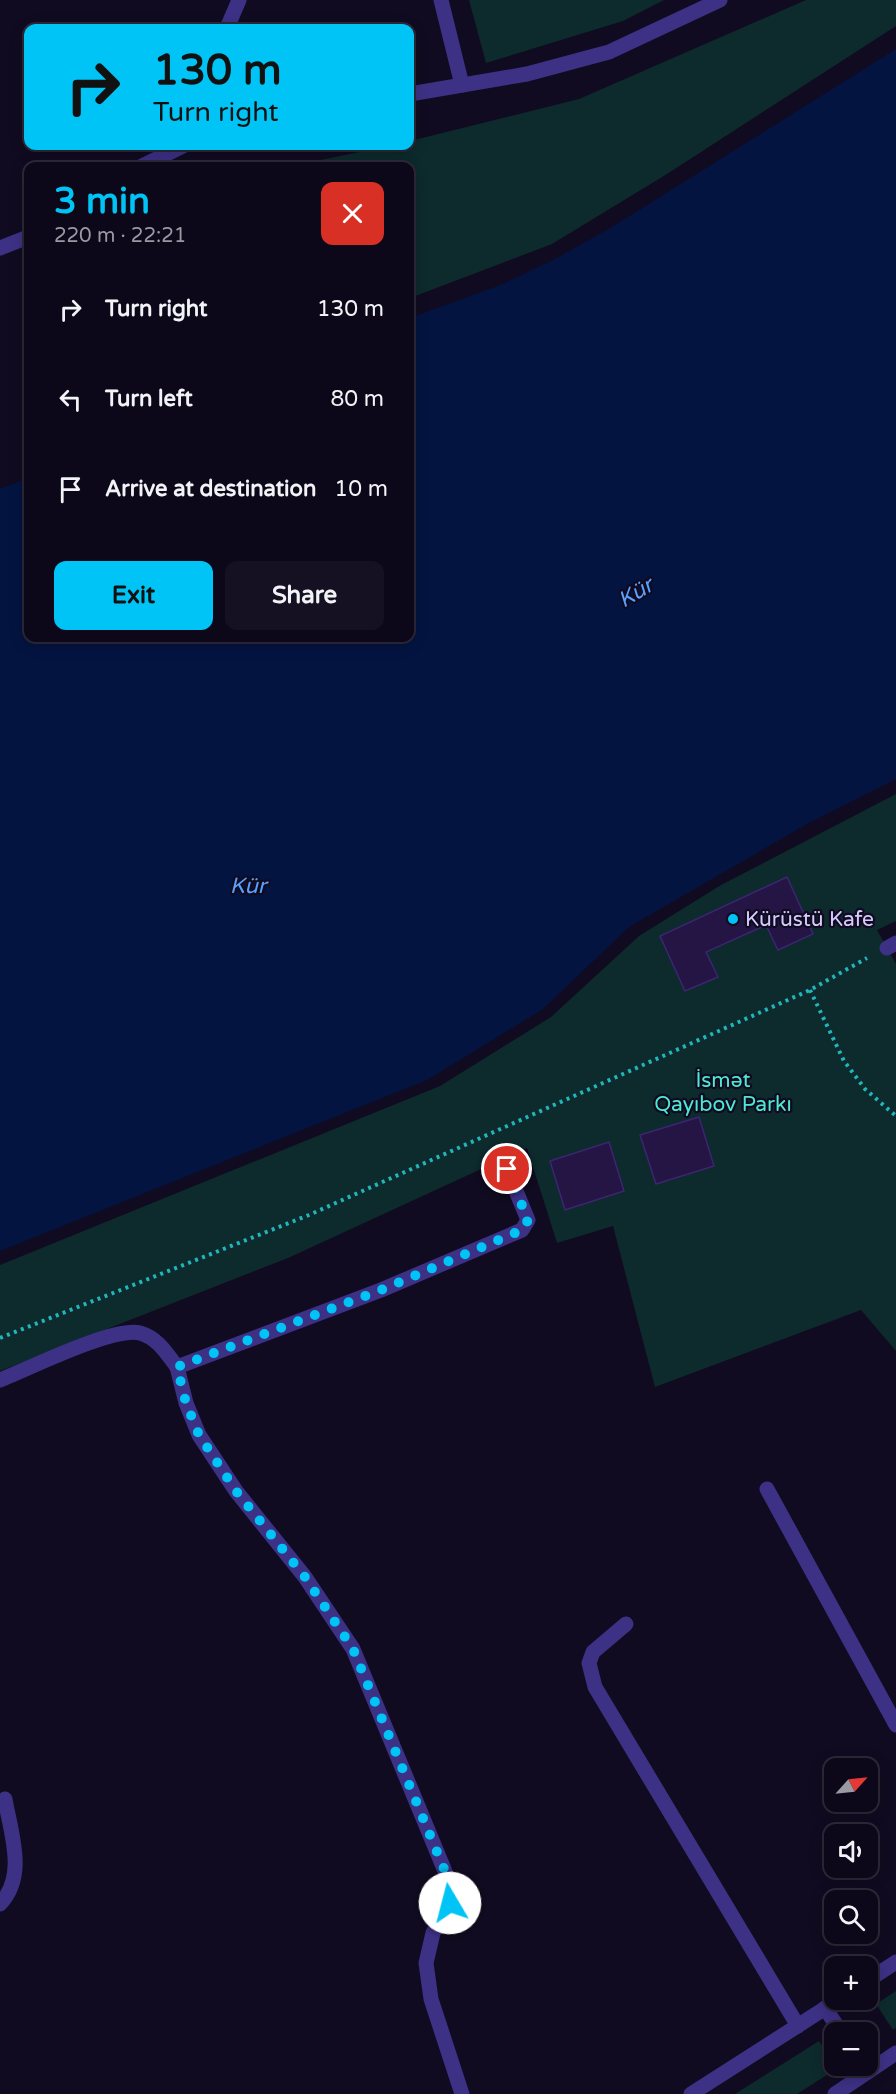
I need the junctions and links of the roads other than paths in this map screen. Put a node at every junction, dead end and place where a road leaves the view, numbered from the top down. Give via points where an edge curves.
1 (239, 0) edge
2 (441, 0) edge
3 (720, 0) edge
4 (229, 24) edge
5 (462, 85) junction
6 (414, 93) edge
7 (175, 150) edge
8 (150, 162) edge
9 (24, 239) edge
10 (0, 248) edge
11 (507, 1169) dead end
12 (177, 1367) junction
13 (0, 1380) edge
14 (767, 1489) dead end
15 (626, 1624) dead end
16 (896, 1725) edge
17 (5, 1799) dead end
18 (0, 1904) edge
19 (896, 1962) edge
20 (878, 1974) edge
21 (824, 2009) edge
22 (798, 2026) junction
23 (896, 2053) edge
24 (878, 2062) edge
25 (855, 2076) edge
26 (462, 2094) edge
27 (691, 2094) edge
28 (835, 2094) edge

1 - 4 street
2 - 5 street
3 - 5 street via 609,52 527,74
5 - 6 street
7 - 8 street
9 - 10 street
11 - 12 street via 528,1220 522,1230 381,1290
12 - 13 street via 156,1341 139,1332 107,1336
12 - 26 street via 199,1435 236,1491 305,1577 353,1649 449,1881 450,1903 433,1933 426,1963 431,1999
14 - 16 street
15 - 22 street via 593,1653 589,1663 595,1687
17 - 18 street via 17,1869 9,1894
19 - 20 street
21 - 22 street
22 - 27 street
23 - 24 street
25 - 28 street

